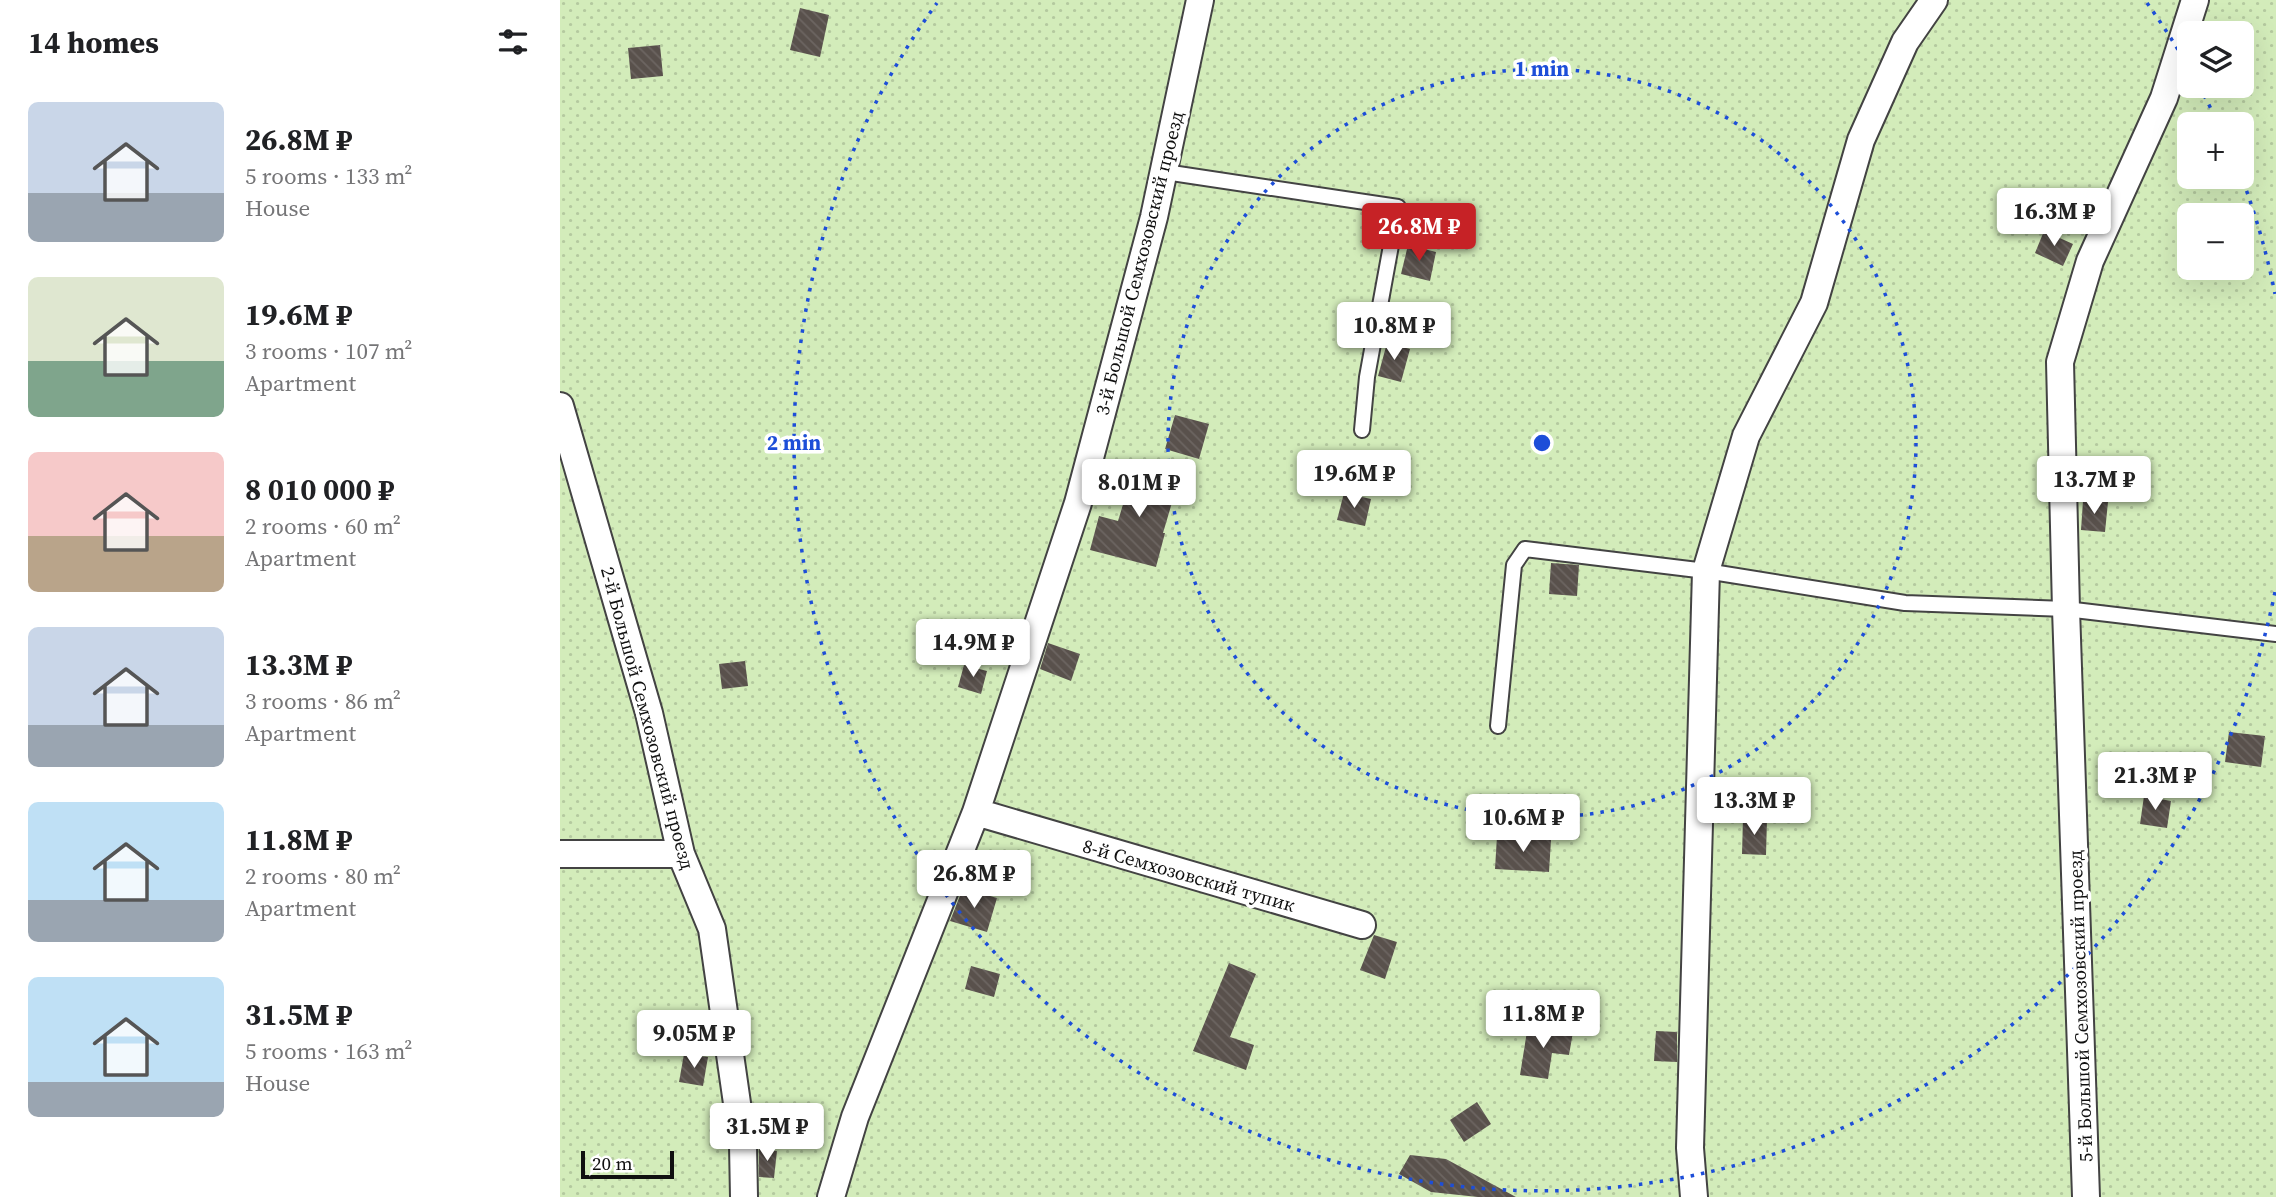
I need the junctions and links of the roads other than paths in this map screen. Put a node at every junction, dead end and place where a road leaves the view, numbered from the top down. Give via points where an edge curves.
1 (1200, 0) edge
2 (1934, 0) edge
3 (2194, 0) edge
4 (1165, 172) junction
5 (560, 406) edge
6 (1362, 430) dead end
7 (1706, 571) junction
8 (2066, 609) junction
9 (2276, 634) edge
10 (1498, 726) dead end
11 (976, 813) junction
12 (560, 854) edge
13 (681, 854) junction
14 (1362, 925) dead end
15 (744, 1197) edge
16 (831, 1197) edge
17 (1694, 1197) edge
18 (2086, 1197) edge

1 - 4 street, 3-й Большой Семхозовский проезд
2 - 7 street via 1905,42 1861,139 1814,303 1746,436
3 - 8 street, 5-й Большой Семхозовский проезд via 2164,98 2090,261 2060,362
4 - 6 lane via 1398,207 1367,377
4 - 11 street, 3-й Большой Семхозовский проезд via 1078,503
5 - 13 street, 2-й Большой Семхозовский проезд via 649,713
7 - 8 lane via 1905,603
7 - 10 lane via 1525,549 1514,565
7 - 17 street via 1690,1148
8 - 9 lane
8 - 18 street, 5-й Большой Семхозовский проезд
11 - 14 street, 8-й Семхозовский тупик
11 - 16 street, 3-й Большой Семхозовский проезд via 855,1117
12 - 13 street
13 - 15 street, 2-й Большой Семхозовский проезд via 712,929 743,1145

